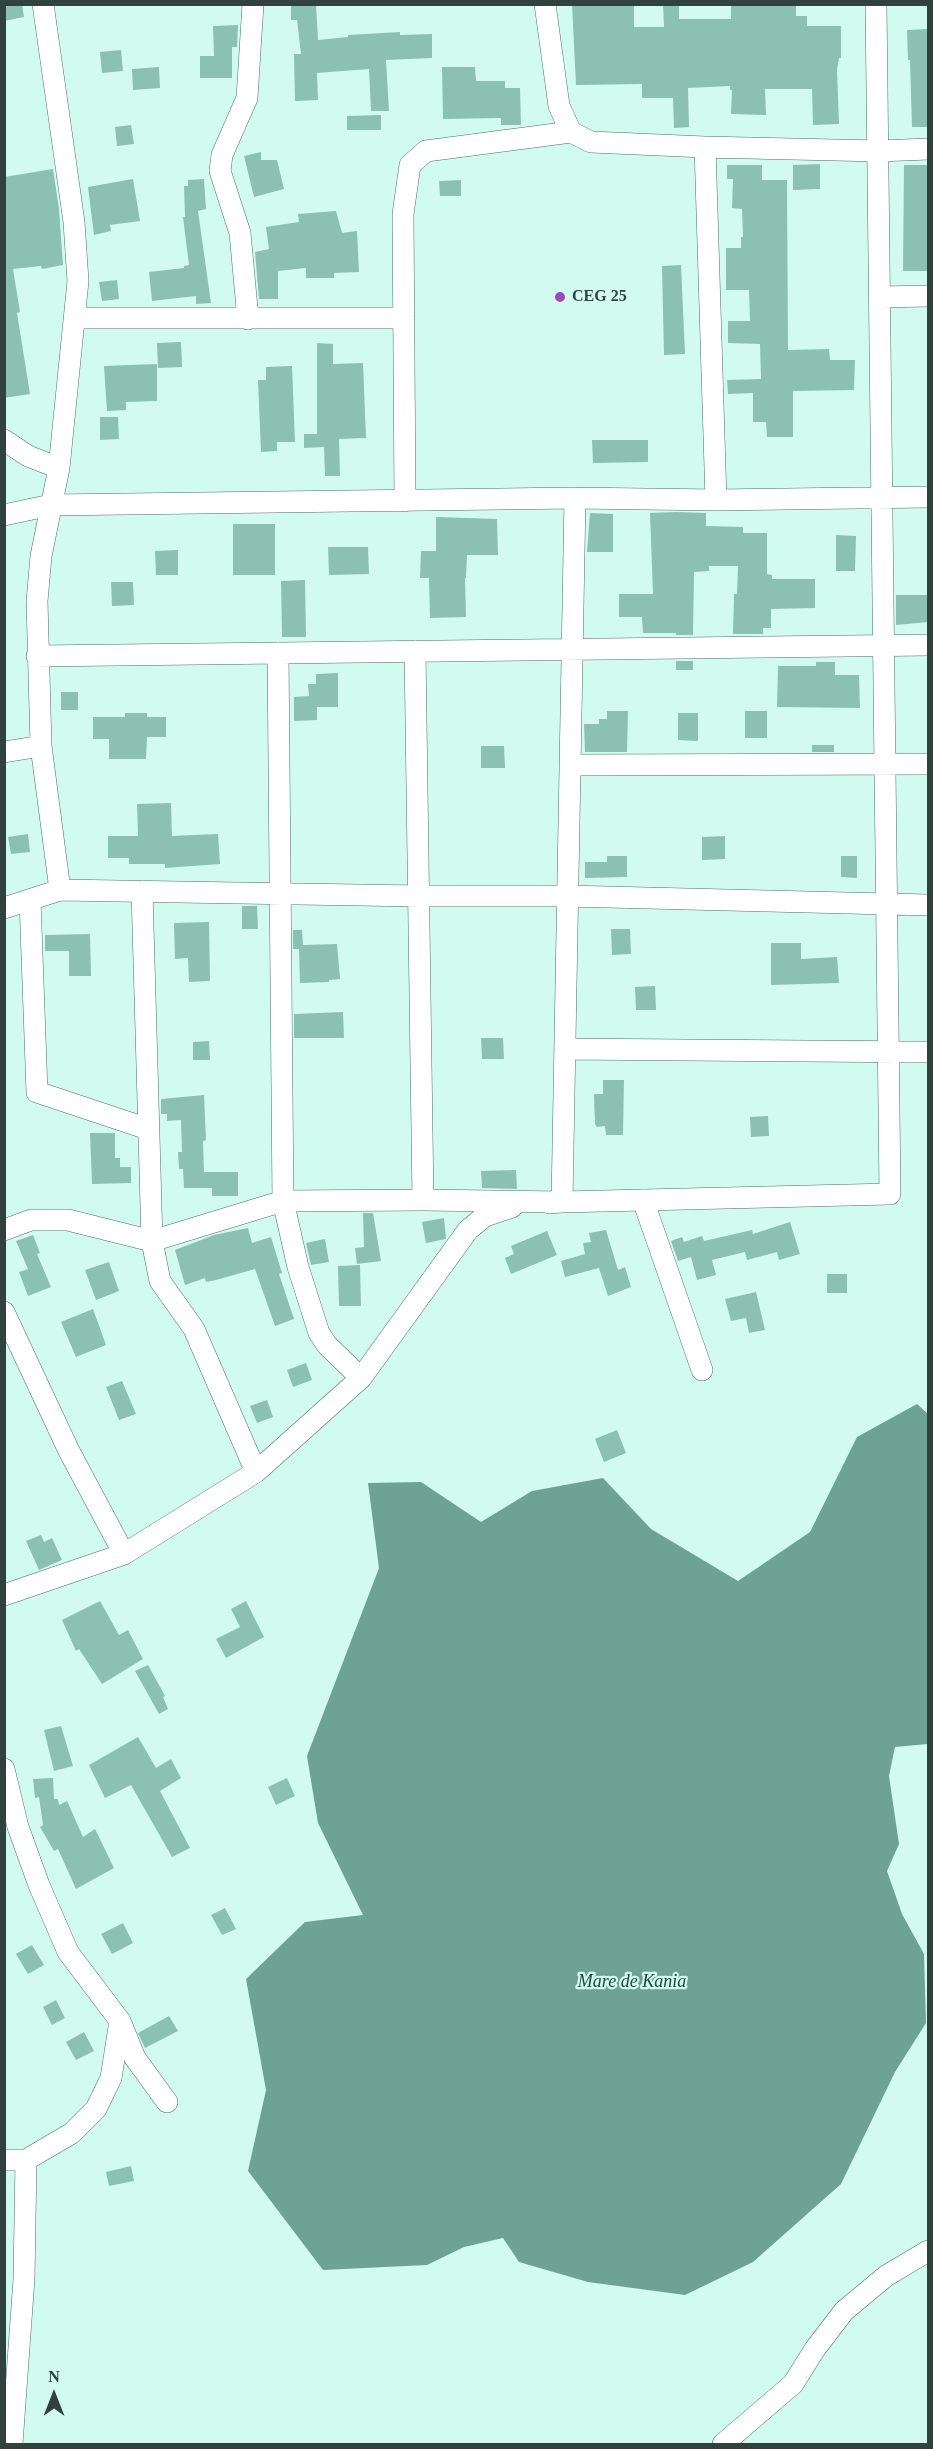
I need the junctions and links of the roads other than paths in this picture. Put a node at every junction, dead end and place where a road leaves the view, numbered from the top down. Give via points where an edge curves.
1 (43, 4) edge
2 (253, 4) edge
3 (544, 4) edge
4 (876, 4) edge
5 (572, 132) junction
6 (705, 147) junction
7 (928, 149) edge
8 (879, 151) junction
9 (928, 296) edge
10 (881, 297) junction
11 (76, 318) junction
12 (404, 318) junction
13 (248, 319) junction
14 (4, 440) edge
15 (59, 468) junction
16 (882, 497) junction
17 (575, 498) junction
18 (928, 498) edge
19 (716, 500) junction
20 (405, 501) junction
21 (51, 505) junction
22 (4, 515) edge
23 (884, 645) junction
24 (928, 645) edge
25 (572, 649) junction
26 (415, 651) junction
27 (278, 653) junction
28 (37, 656) junction
29 (40, 746) junction
30 (4, 752) edge
31 (885, 764) junction
32 (928, 764) edge
33 (570, 765) junction
34 (60, 890) junction
35 (142, 891) junction
36 (280, 894) junction
37 (418, 896) junction
38 (567, 896) junction
39 (30, 900) junction
40 (886, 904) junction
41 (928, 905) edge
42 (4, 908) edge
43 (565, 1049) junction
44 (888, 1052) junction
45 (928, 1052) edge
46 (148, 1129) junction
47 (423, 1200) junction
48 (643, 1200) junction
49 (284, 1201) junction
50 (562, 1202) junction
51 (4, 1230) edge
52 (152, 1241) junction
53 (4, 1312) edge
54 (702, 1370) dead end
55 (361, 1378) junction
56 (256, 1472) junction
57 (124, 1554) junction
58 (4, 1595) edge
59 (4, 1768) edge
60 (120, 2021) junction
61 (167, 2102) dead end
62 (4, 2160) edge
63 (26, 2160) junction
64 (928, 2251) edge
65 (12, 2445) edge
66 (723, 2445) edge

1 - 11 street via 74,222
2 - 13 street via 247,98 222,155 220,171 240,233
3 - 5 street via 555,89
4 - 8 street
5 - 6 street via 591,142
5 - 12 street via 426,151 410,165 403,214
6 - 8 street
6 - 19 street
7 - 8 street
8 - 10 street
9 - 10 street
10 - 16 street
11 - 13 street
11 - 15 street
12 - 13 street
12 - 20 street
14 - 15 street via 28,456
15 - 21 street
16 - 18 street
16 - 19 street
16 - 23 street
17 - 19 street
17 - 20 street
17 - 25 street
20 - 21 street
21 - 22 street
21 - 28 street via 36,602
23 - 24 street
23 - 25 street
23 - 31 street
25 - 26 street
25 - 33 street
26 - 27 street
26 - 37 street
27 - 28 street
27 - 36 street
28 - 29 street
29 - 30 street
29 - 34 street
31 - 32 street
31 - 33 street
31 - 40 street
33 - 38 street
34 - 35 street
34 - 39 street
35 - 36 street
35 - 46 street
36 - 37 street
36 - 49 street
37 - 38 street
37 - 47 street
38 - 40 street
38 - 43 street
39 - 42 street
39 - 46 street via 37,1092
40 - 41 street
40 - 44 street
43 - 44 street
43 - 50 street
44 - 45 street
44 - 48 street via 890,1194
46 - 52 street
47 - 49 street
47 - 50 street
48 - 50 street
48 - 54 street
49 - 52 street
49 - 55 street via 298,1267 319,1333
50 - 55 street via 511,1207 477,1221
51 - 52 street via 31,1220 68,1220
52 - 56 street via 160,1281 194,1329
53 - 57 street via 69,1451
55 - 56 street
56 - 57 street
57 - 58 street
59 - 60 street via 18,1827 68,1952
60 - 61 street via 135,2058
60 - 63 street via 111,2078 96,2109 72,2133
62 - 63 street
63 - 65 street via 24,2279
64 - 66 street via 886,2276 844,2311 793,2384

